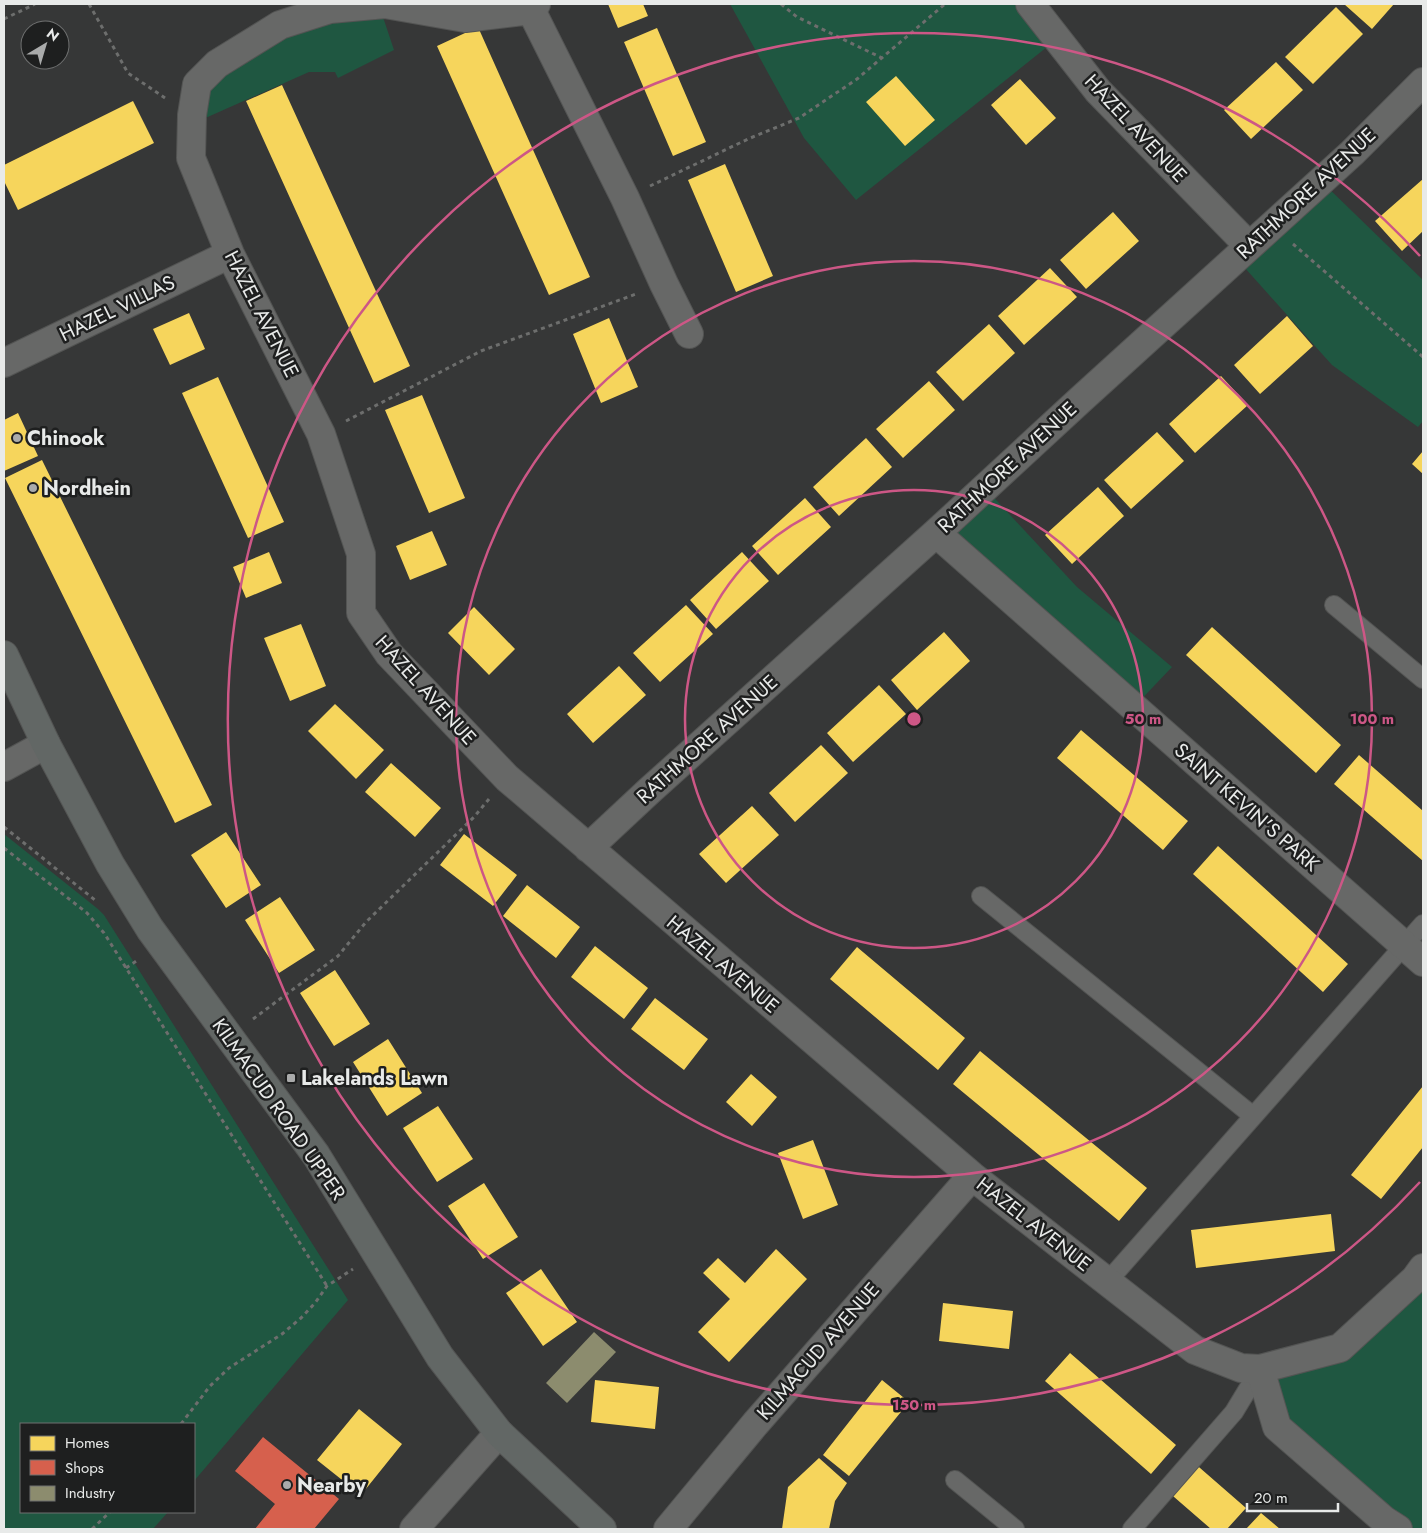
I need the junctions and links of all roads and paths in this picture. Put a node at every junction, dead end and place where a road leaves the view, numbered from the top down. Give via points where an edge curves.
1 (34, 4) edge
2 (90, 4) edge
3 (781, 4) edge
4 (945, 4) edge
5 (1030, 4) edge
6 (533, 7) edge
7 (4, 18) edge
8 (882, 58) junction
9 (1423, 82) edge
10 (192, 115) junction
11 (625, 198) junction
12 (1272, 226) junction
13 (1249, 246) junction
14 (230, 254) junction
15 (664, 284) junction
16 (689, 334) dead end
17 (1423, 357) edge
18 (4, 363) edge
19 (322, 434) junction
20 (936, 533) junction
21 (1334, 605) dead end
22 (4, 655) edge
23 (1423, 679) edge
24 (46, 744) junction
25 (4, 767) edge
26 (508, 778) junction
27 (4, 827) edge
28 (4, 848) edge
29 (588, 848) junction
30 (122, 882) junction
31 (981, 896) dead end
32 (1423, 924) edge
33 (1414, 953) edge
34 (229, 1036) junction
35 (1253, 1116) junction
36 (972, 1176) junction
37 (376, 1253) junction
38 (1420, 1278) edge
39 (1108, 1281) junction
40 (327, 1286) junction
41 (1260, 1369) junction
42 (182, 1423) edge
43 (499, 1433) junction
44 (955, 1480) dead end
45 (109, 1513) edge
46 (92, 1529) edge
47 (414, 1529) edge
48 (602, 1529) edge
49 (668, 1529) edge
50 (1015, 1529) edge
51 (1132, 1529) edge
52 (1398, 1529) edge

1 - 7 path
2 - 10 path via 128,73
3 - 8 path via 797,18
4 - 8 path
5 - 13 street, HAZEL AVENUE via 1098,91
6 - 10 street, HAZEL AVENUE via 465,18 385,4 330,9 280,25 217,64 197,84
6 - 11 street, HAZEL AVENUE
8 - 11 path via 799,118
9 - 12 street, RATHMORE AVENUE
10 - 14 street, HAZEL AVENUE via 190,158
11 - 15 street, HAZEL AVENUE
12 - 13 street, RATHMORE AVENUE
12 - 17 path
13 - 20 street, RATHMORE AVENUE
14 - 18 street, HAZEL VILLAS
14 - 19 street, HAZEL AVENUE
15 - 16 street, HAZEL AVENUE
15 - 19 path via 481,351
19 - 26 street, HAZEL AVENUE via 361,554 361,613 389,654
20 - 29 street, RATHMORE AVENUE
20 - 33 street, SAINT KEVIN'S PARK
21 - 23 lane
22 - 24 street, KILMACUD ROAD UPPER
24 - 25 street
24 - 30 street, KILMACUD ROAD UPPER
26 - 29 street, HAZEL AVENUE
26 - 34 path via 474,817 366,922 338,956
27 - 30 path via 95,900
28 - 40 path via 87,913 104,933
29 - 36 street, HAZEL AVENUE
30 - 34 street, KILMACUD ROAD UPPER via 150,929
31 - 35 lane
32 - 33 lane
33 - 35 lane
34 - 37 street, KILMACUD ROAD UPPER via 316,1155
35 - 39 lane
36 - 39 street, HAZEL AVENUE
36 - 49 street, KILMACUD AVENUE via 755,1424
37 - 40 path
37 - 43 street, KILMACUD ROAD UPPER via 440,1357
38 - 41 street via 1340,1348
39 - 41 street, HAZEL AVENUE via 1195,1350 1241,1368
40 - 42 path via 301,1318 282,1334 229,1368 210,1386
41 - 51 lane via 1234,1412
41 - 52 street via 1277,1427
43 - 47 street
43 - 48 street, KILMACUD ROAD UPPER
44 - 50 lane
45 - 46 path

